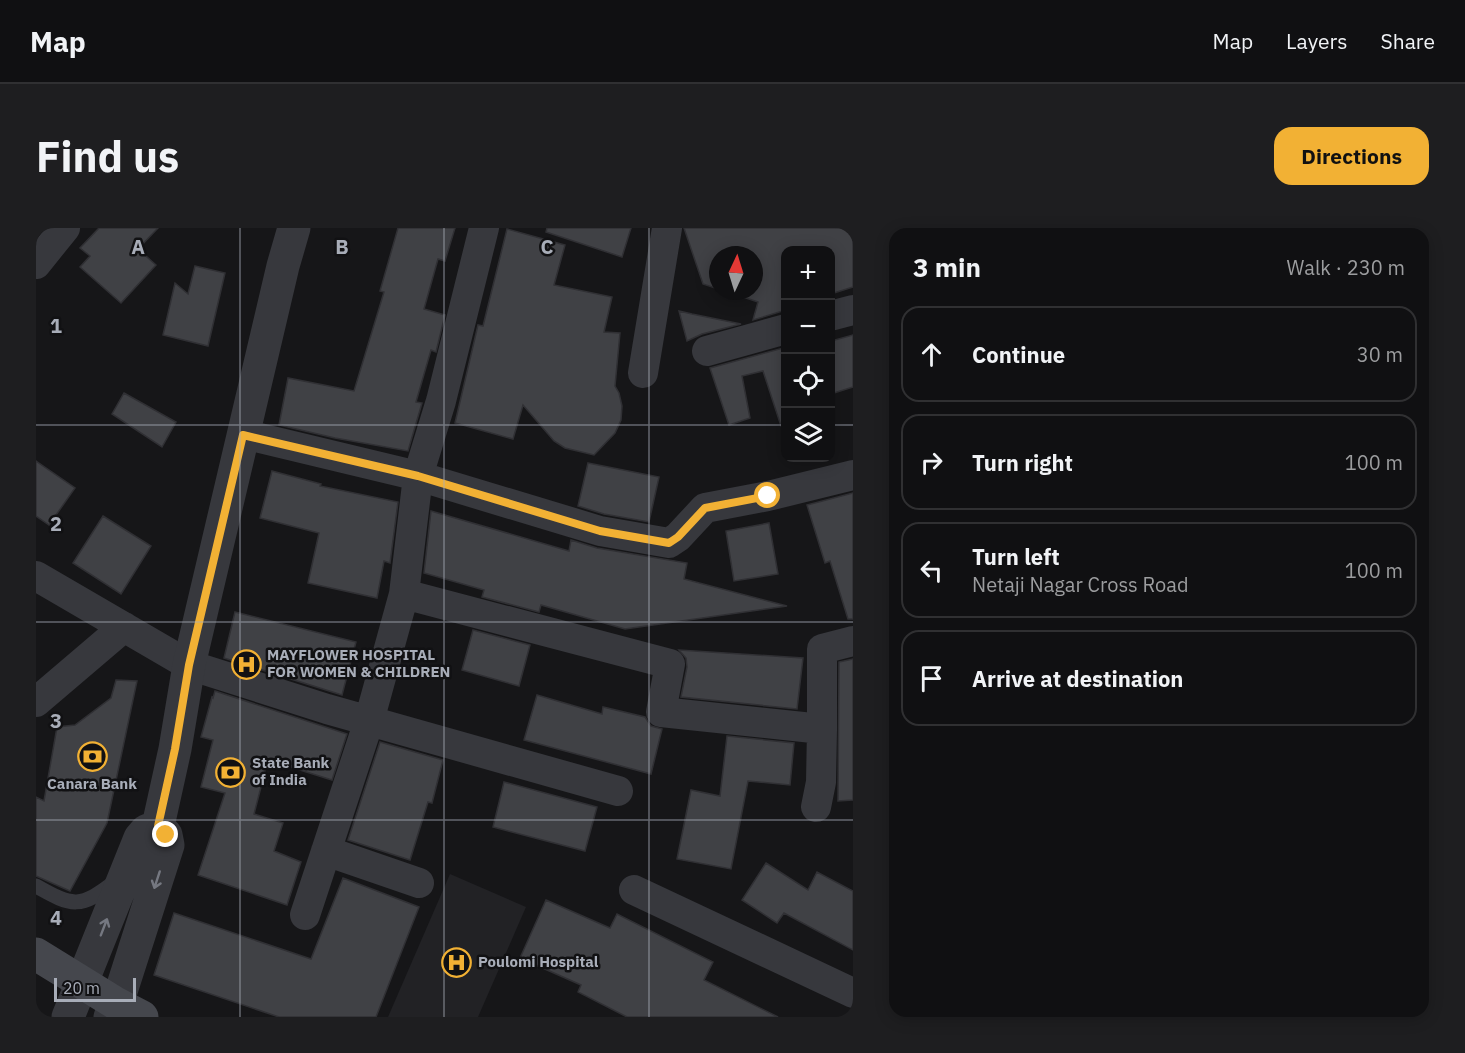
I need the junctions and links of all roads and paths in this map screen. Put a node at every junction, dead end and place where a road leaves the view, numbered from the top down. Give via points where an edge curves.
1 (65, 228) edge
2 (294, 228) edge
3 (484, 228) edge
4 (667, 228) edge
5 (36, 264) edge
6 (853, 310) edge
7 (835, 315) edge
8 (781, 330) edge
9 (707, 351) dead end
10 (643, 373) dead end
11 (243, 435) junction
12 (853, 475) edge
13 (418, 476) junction
14 (36, 576) edge
15 (404, 594) junction
16 (124, 627) junction
17 (853, 641) edge
18 (189, 665) junction
19 (36, 702) edge
20 (369, 721) junction
21 (822, 729) junction
22 (618, 791) dead end
23 (816, 807) dead end
24 (158, 826) junction
25 (326, 850) junction
26 (124, 875) junction
27 (419, 883) dead end
28 (36, 886) edge
29 (634, 890) dead end
30 (305, 915) dead end
31 (36, 954) edge
32 (82, 982) junction
33 (853, 993) edge
34 (123, 1013) edge
35 (68, 1017) edge

1 - 5 street
2 - 11 street
3 - 13 street
4 - 10 street
6 - 7 street
8 - 9 street
11 - 13 street
11 - 18 street
12 - 13 street via 705,508 669,543 600,531
13 - 15 street
14 - 16 street
15 - 20 street
15 - 21 street via 670,664 661,712
16 - 18 street
16 - 19 street
17 - 21 street via 822,649
18 - 20 street
18 - 24 street
20 - 22 street
20 - 25 street
21 - 23 street via 821,782
24 - 26 street via 140,838
24 -> 34 street via 168,845
25 - 27 street
25 - 30 street
26 - 28 lane via 104,891 77,903 68,903
32 -> 26 street
29 - 33 street
31 - 32 main road
32 - 34 main road
32 - 35 street

